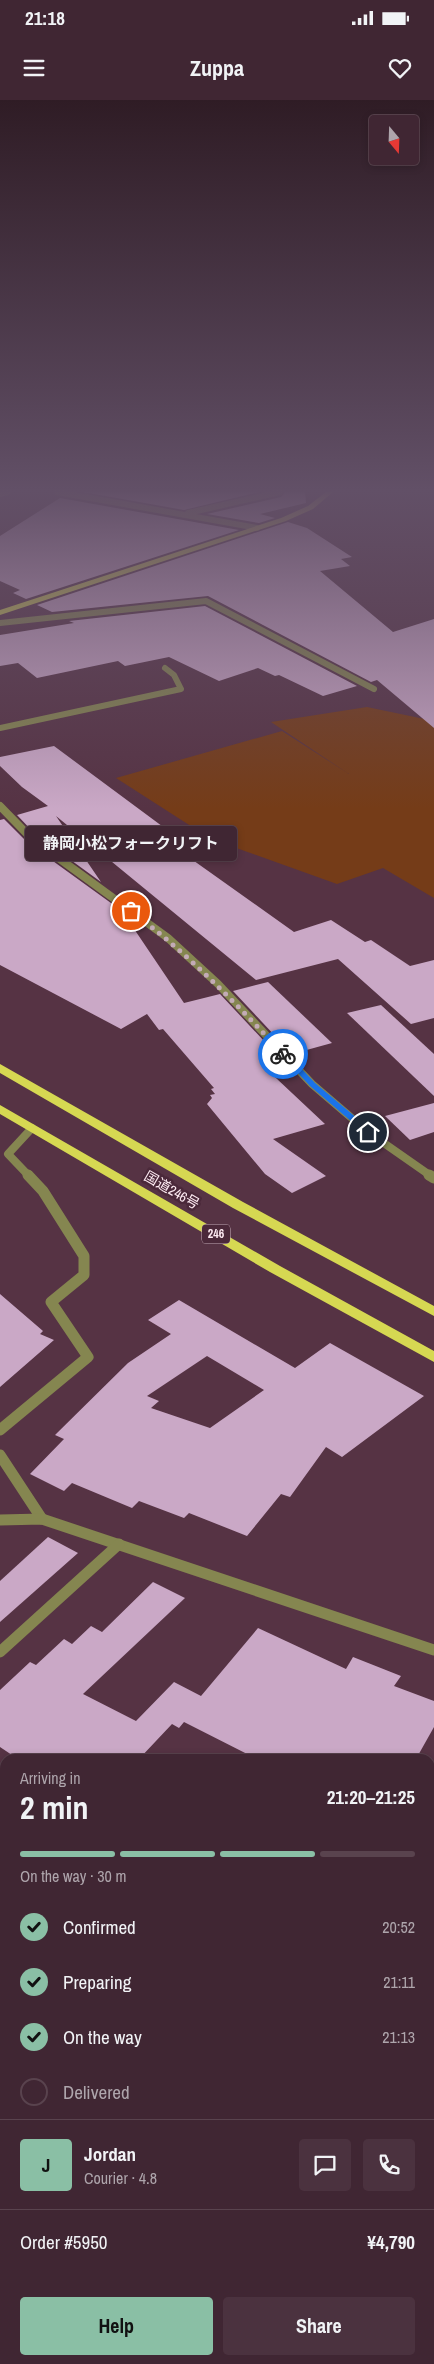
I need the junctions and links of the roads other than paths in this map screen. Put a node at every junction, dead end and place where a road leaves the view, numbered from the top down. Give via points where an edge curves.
1 (50, 598) edge
2 (0, 613) edge
3 (0, 623) edge
4 (164, 668) dead end
5 (374, 689) dead end
6 (0, 728) edge
7 (0, 806) edge
8 (0, 1068) edge
9 (0, 1109) edge
10 (32, 1128) junction
11 (434, 1178) edge
12 (434, 1312) edge
13 (434, 1357) edge
14 (0, 1430) edge
15 (0, 1455) edge
16 (2, 1518) edge
17 (42, 1519) junction
18 (119, 1544) junction
19 (434, 1650) edge
20 (0, 1652) edge

1 - 2 main road
3 - 5 street via 206,602
4 - 6 street via 174,675 181,689
7 - 11 street via 31,838 168,938 218,984 312,1084 368,1132
8 - 12 highway, 国道246号
9 - 10 highway, 国道246号 / 246
10 - 13 highway, 国道246号 / 246
10 - 14 street via 8,1154 43,1191 84,1256 84,1275 51,1302 88,1357
15 - 17 street
16 - 17 street
17 - 18 street
18 - 19 street
18 - 20 street

